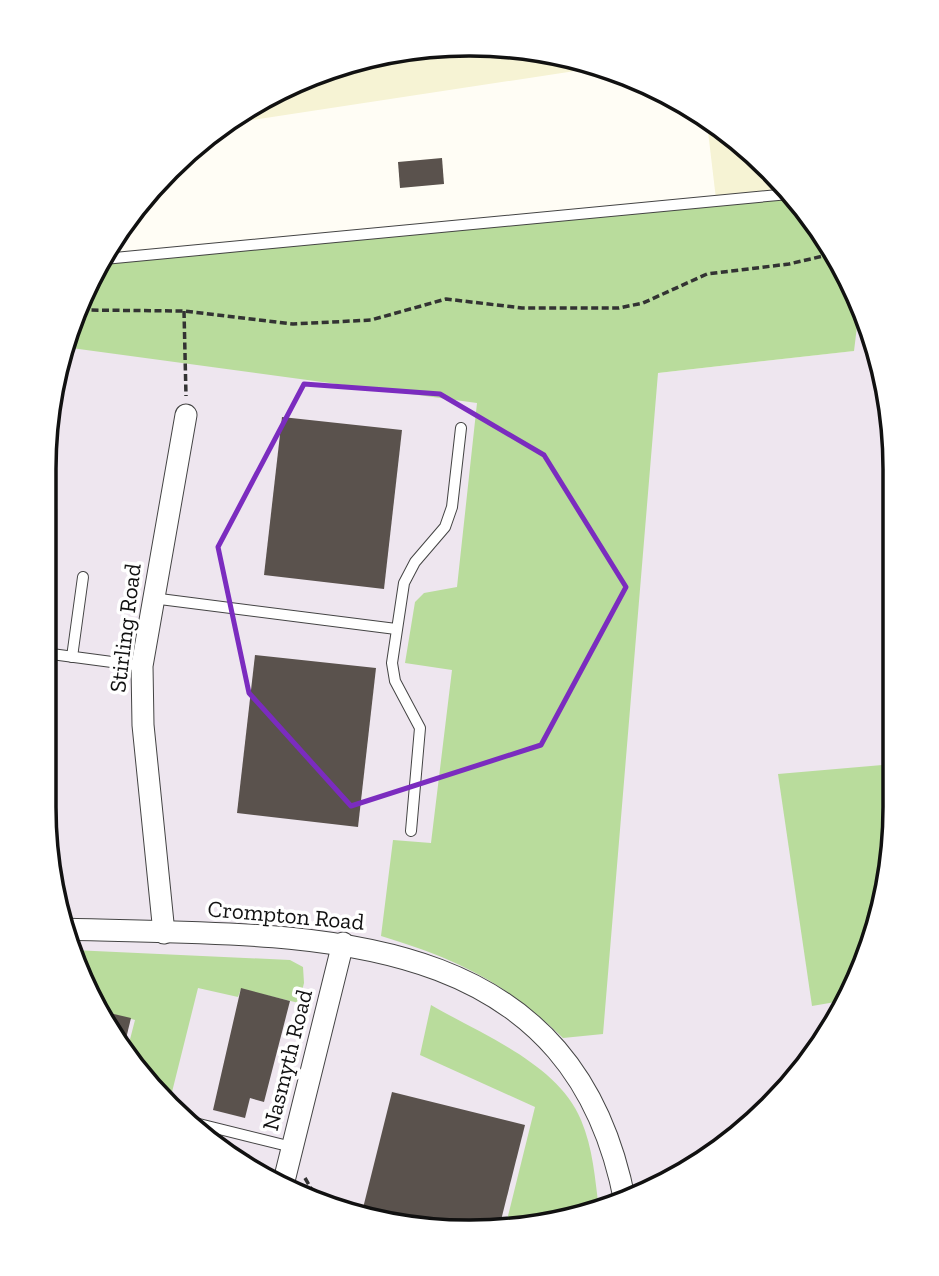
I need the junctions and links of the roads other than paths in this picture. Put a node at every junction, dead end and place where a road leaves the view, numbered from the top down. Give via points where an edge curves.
1 (778, 195) edge
2 (115, 257) edge
3 (186, 415) road end
4 (461, 428) dead end
5 (83, 577) dead end
6 (152, 598) junction
7 (396, 629) junction
8 (56, 655) edge
9 (72, 657) junction
10 (142, 666) junction
11 (411, 831) dead end
12 (75, 929) edge
13 (164, 933) junction
14 (343, 943) junction
15 (209, 1127) edge
16 (292, 1150) junction
17 (285, 1176) edge
18 (622, 1191) edge

1 - 2 lane
3 - 6 street, Stirling Road
4 - 7 lane via 449,517 408,573
5 - 9 lane
6 - 7 lane
6 - 10 street, Stirling Road
7 - 11 lane via 392,673 417,718 421,740
8 - 9 lane
9 - 10 lane
10 - 13 street, Stirling Road via 143,725
12 - 13 street, Crompton Road
13 - 14 street, Crompton Road
14 - 16 street, Nasmyth Road
14 - 18 street, Crompton Road via 455,975 500,1000 542,1035 594,1102
15 - 16 lane
16 - 17 street, Nasmyth Road

